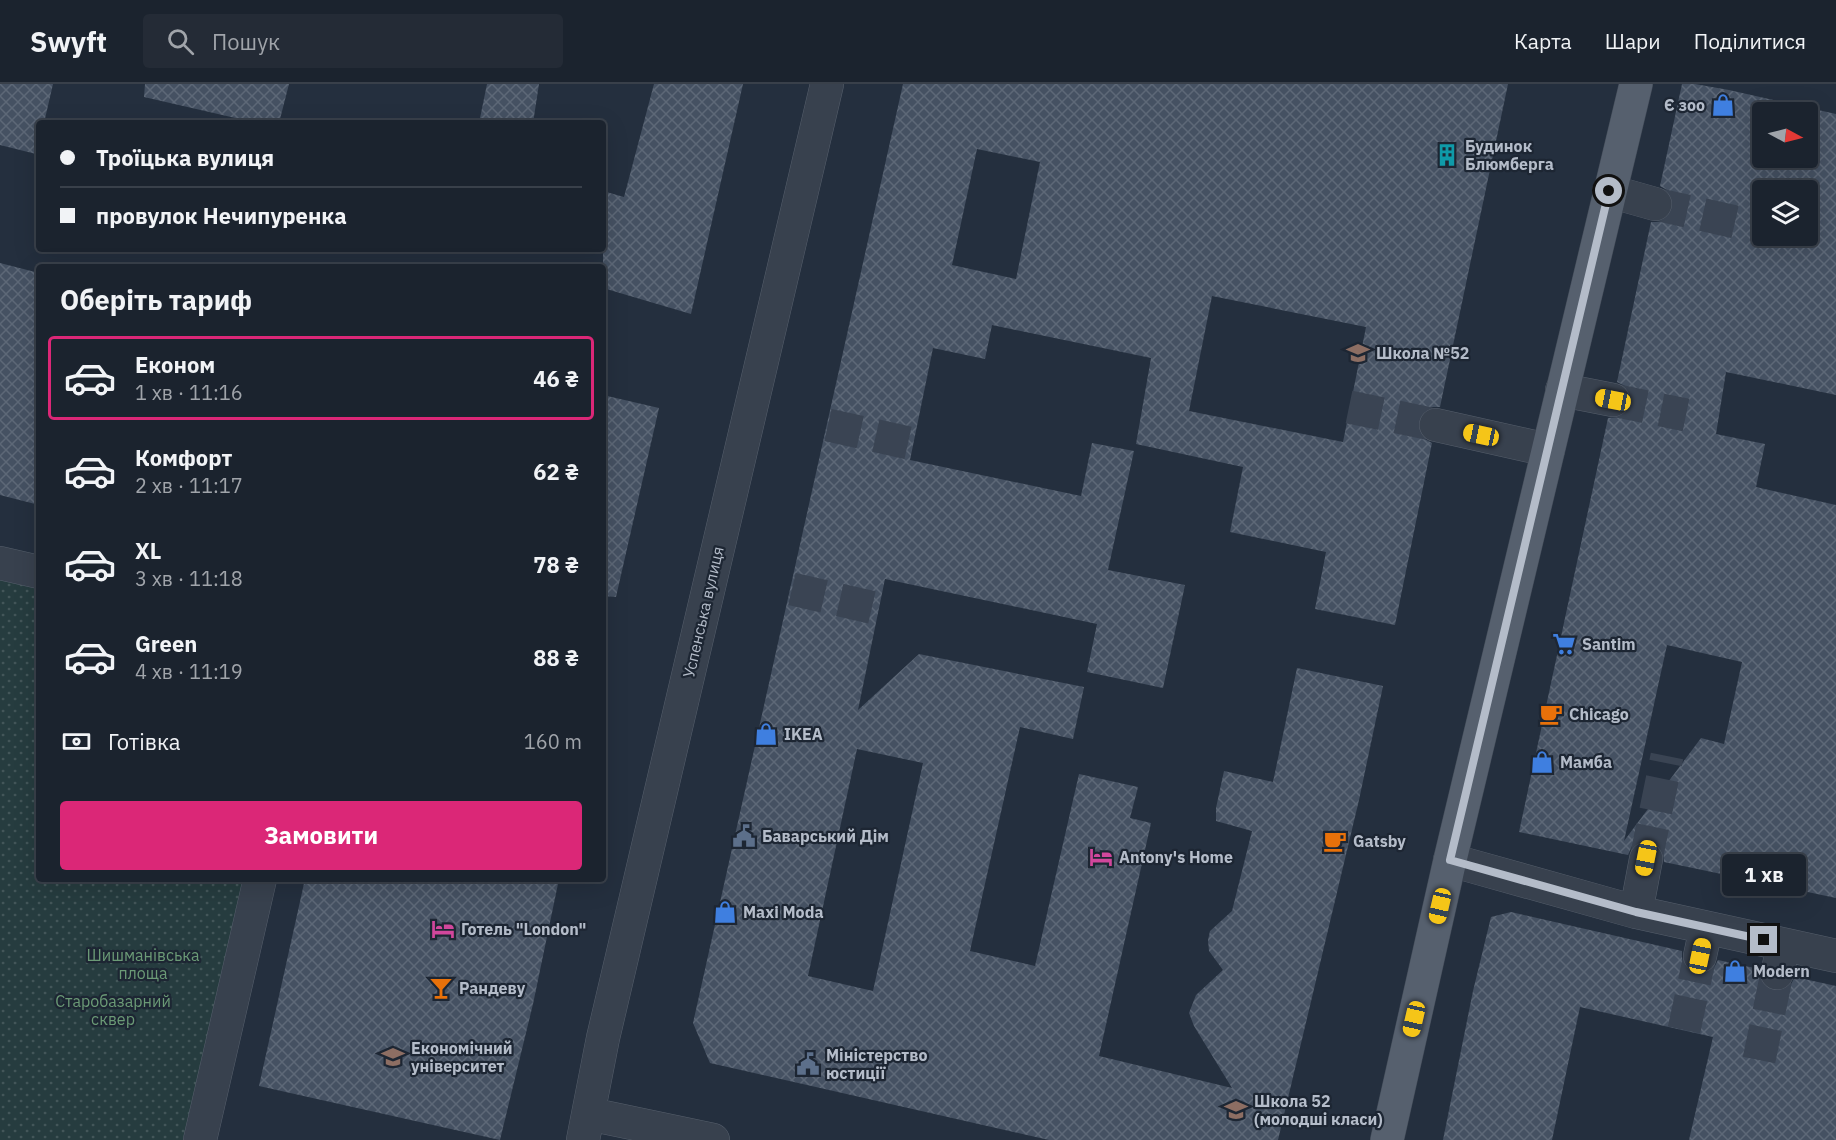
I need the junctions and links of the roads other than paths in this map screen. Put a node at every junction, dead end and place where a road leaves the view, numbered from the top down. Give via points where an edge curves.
1 (827, 84) edge
2 (1636, 84) edge
3 (1609, 191) junction
4 (1655, 204) tunnel mouth
5 (1562, 390) junction
6 (1613, 400) tunnel mouth
7 (1436, 425) tunnel mouth
8 (1548, 450) junction
9 (0, 563) edge
10 (36, 571) edge
11 (1646, 858) tunnel mouth
12 (1450, 860) junction
13 (259, 882) edge
14 (1636, 912) junction
15 (1836, 956) edge
16 (586, 1127) edge
17 (200, 1140) edge
18 (713, 1140) edge
19 (1387, 1140) edge

1 - 16 street, Успенська вулиця via 608,1016
2 - 3 main road
3 - 4 street
3 - 5 main road
5 - 6 street
5 - 8 main road
7 - 8 street
8 - 12 main road
9 - 10 street
11 - 14 street
12 - 14 street
12 - 19 main road
13 - 17 street
14 - 15 street via 1703,942 1781,959
16 - 18 street

